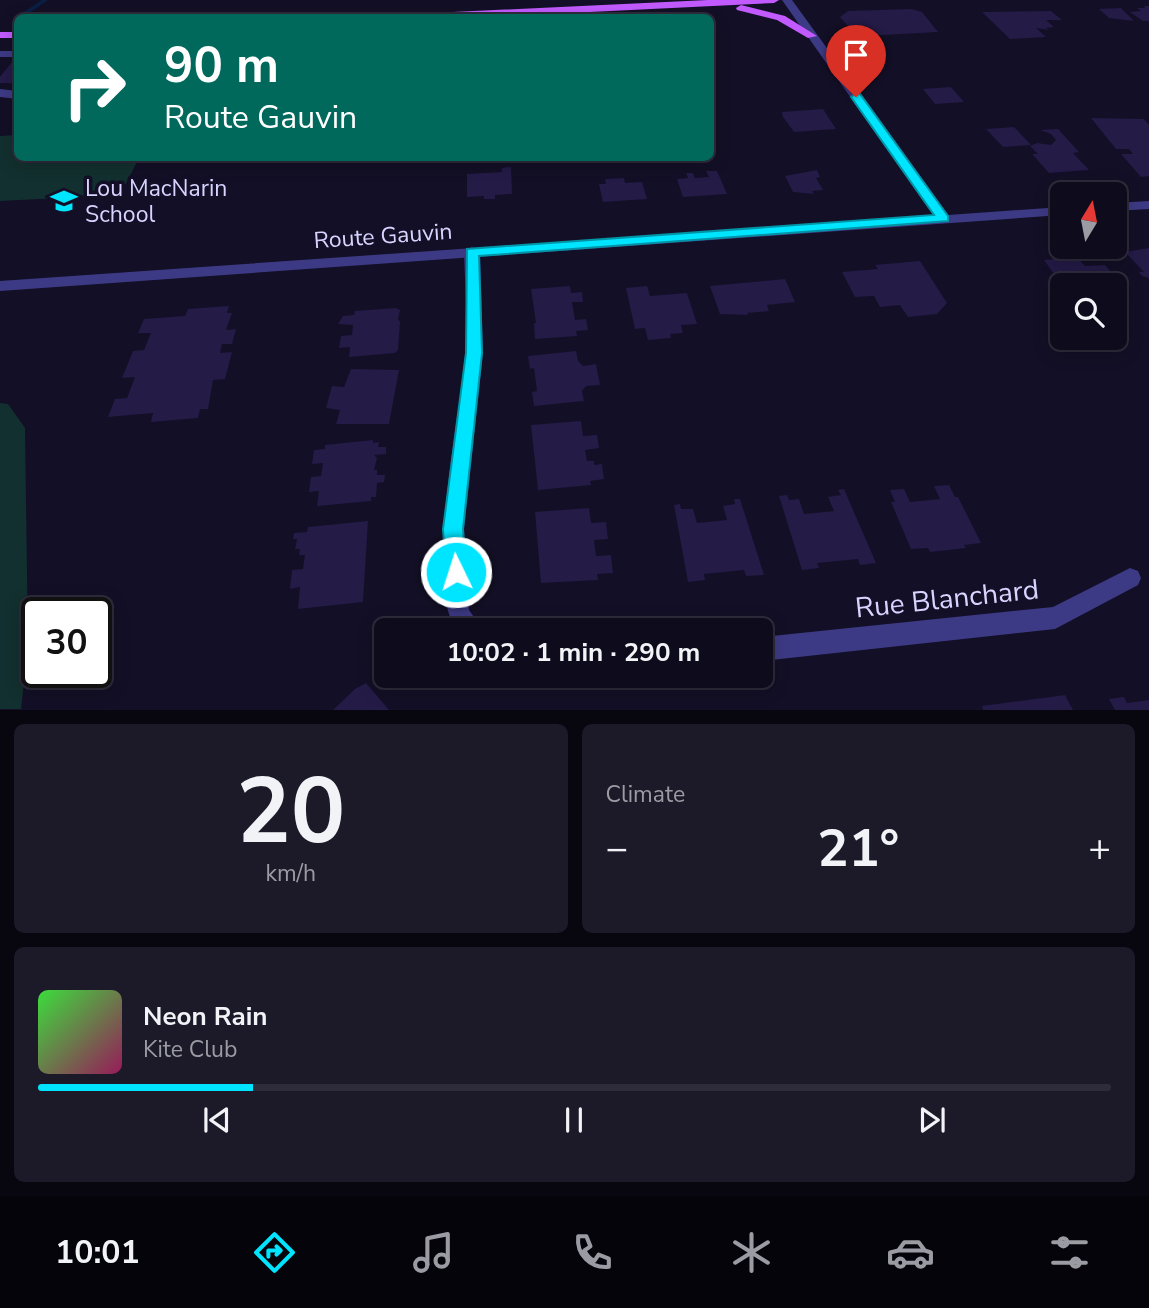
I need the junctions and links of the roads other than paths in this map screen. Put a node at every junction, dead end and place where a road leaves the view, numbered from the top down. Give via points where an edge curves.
1 (690, 0) edge
2 (774, 0) edge
3 (787, 0) edge
4 (678, 4) junction
5 (472, 14) edge
6 (813, 36) junction
7 (1149, 205) edge
8 (1127, 207) edge
9 (1050, 212) edge
10 (943, 219) junction
11 (472, 252) junction
12 (0, 286) edge
13 (1130, 578) dead end
14 (461, 618) edge
15 (773, 648) edge

1 - 4 main road
2 - 4 main road
3 - 6 street
4 - 5 main road
4 - 6 main road via 757,11
6 - 10 street
7 - 8 street
9 - 10 street, Route Gauvin
10 - 11 street, Route Gauvin
11 - 12 street, Route Gauvin
11 - 14 street via 474,353 453,529
13 - 15 street, Rue Blanchard via 1055,618

